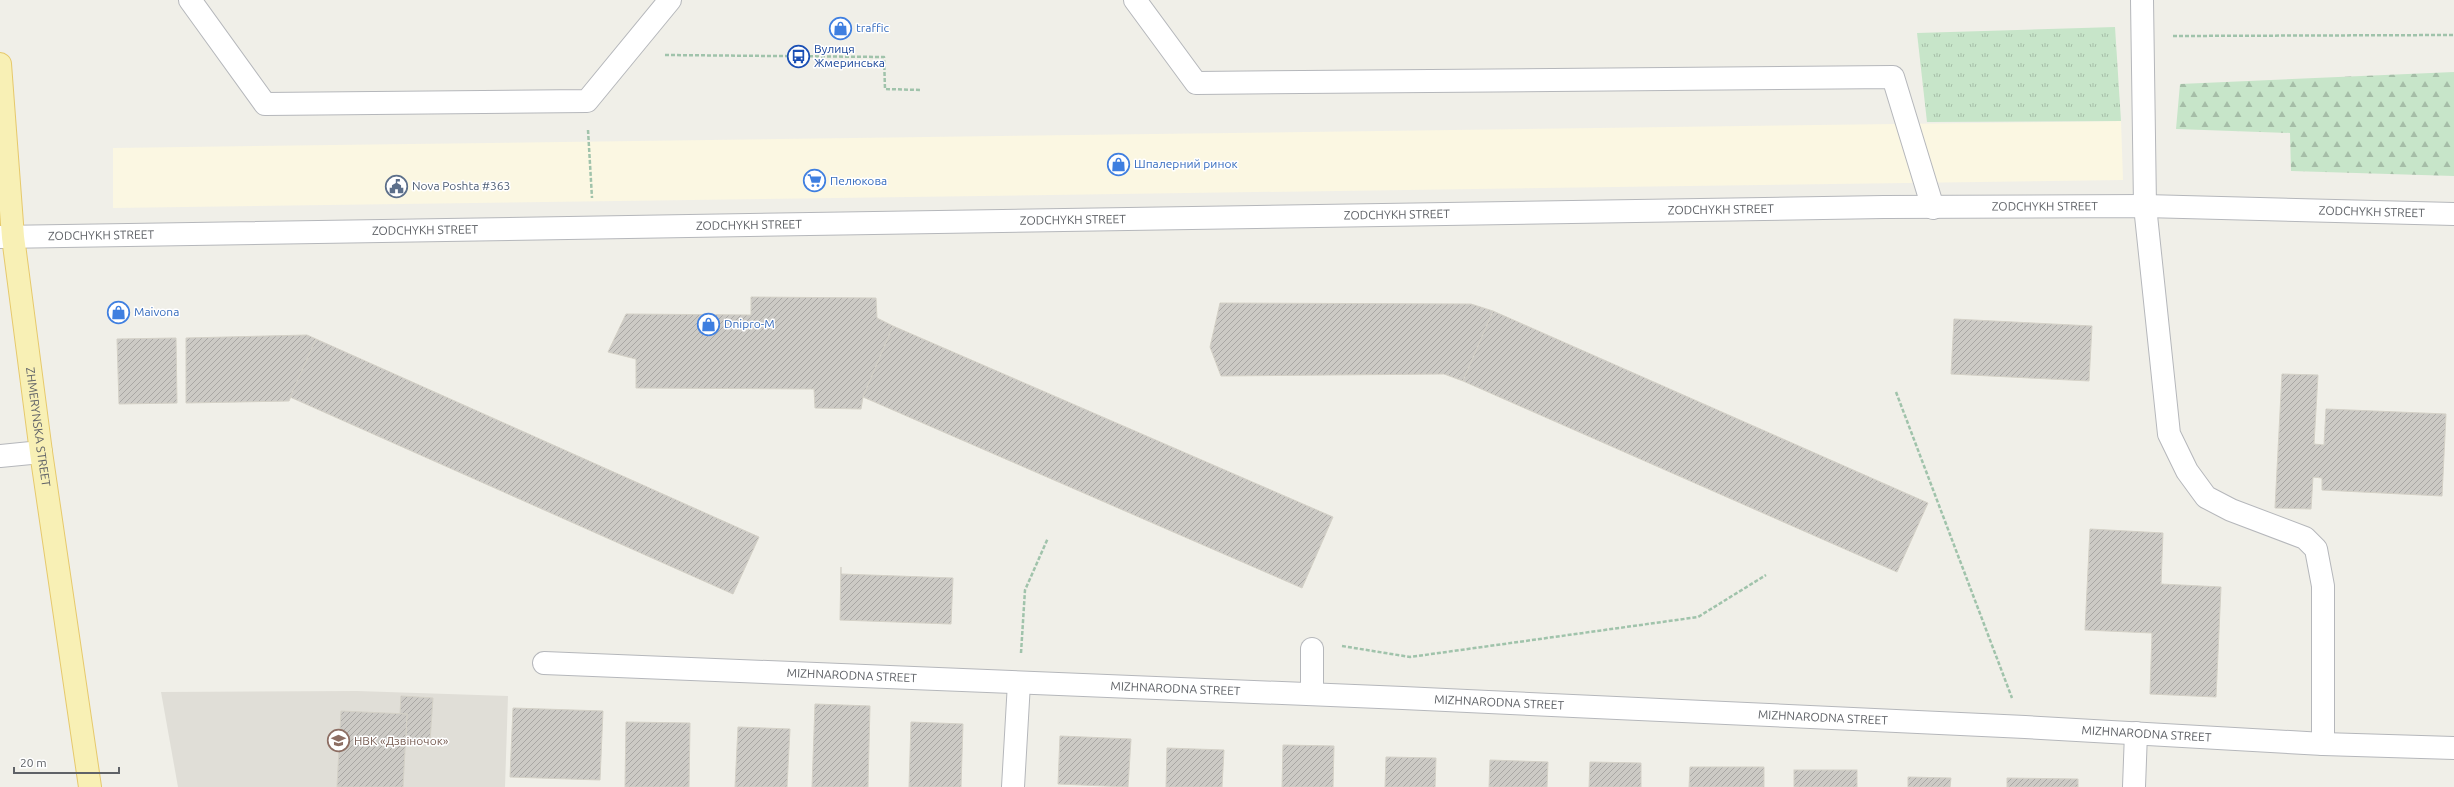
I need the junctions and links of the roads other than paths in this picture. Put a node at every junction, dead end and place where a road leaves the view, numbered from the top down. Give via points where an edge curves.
1 (190, 0) edge
2 (670, 0) edge
3 (1134, 0) edge
4 (2142, 0) edge
5 (0, 64) edge
6 (2145, 206) junction
7 (1934, 208) junction
8 (2454, 214) edge
9 (6, 237) edge
10 (41, 452) junction
11 (0, 456) edge
12 (1312, 649) dead end
13 (544, 662) dead end
14 (1019, 683) junction
15 (1312, 694) junction
16 (2136, 733) junction
17 (2323, 744) junction
18 (2454, 748) edge
19 (90, 787) edge
20 (1013, 787) edge
21 (2134, 787) edge

1 - 2 street via 265,104 587,101
3 - 7 street via 1196,83 1893,77
4 - 6 street
5 - 9 main road, ZHMERYNSKA STREET
6 - 7 street, ZODCHYKH STREET
6 - 8 street, ZODCHYKH STREET
6 - 17 street via 2169,434 2186,471 2206,497 2231,510 2305,538 2316,550 2323,586
7 - 9 street, ZODCHYKH STREET via 594,226
9 - 10 main road, ZHMERYNSKA STREET
10 - 11 street
10 - 19 main road, ZHMERYNSKA STREET
12 - 15 street
13 - 14 street, MIZHNARODNA STREET
14 - 15 street, MIZHNARODNA STREET
14 - 20 street
15 - 16 street, MIZHNARODNA STREET
16 - 17 street, MIZHNARODNA STREET
16 - 21 street
17 - 18 street, MIZHNARODNA STREET

